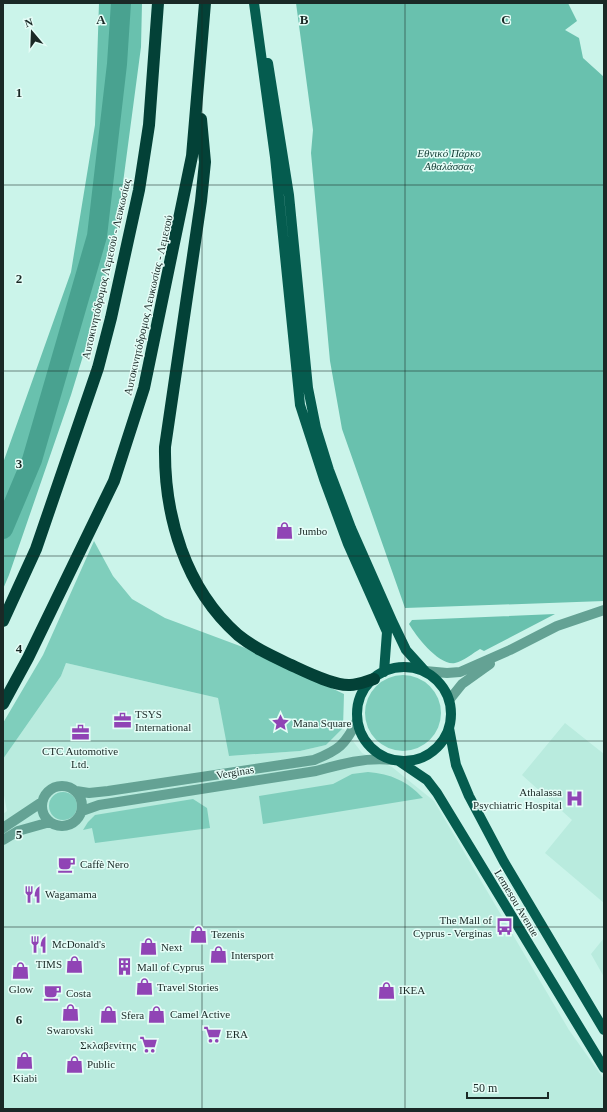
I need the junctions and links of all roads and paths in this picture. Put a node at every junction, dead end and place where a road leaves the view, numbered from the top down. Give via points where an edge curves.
1 (158, 3) edge
2 (204, 3) edge
3 (254, 3) edge
4 (256, 18) junction
5 (198, 96) junction
6 (604, 610) edge
7 (3, 621) edge
8 (510, 650) junction
9 (425, 671) junction
10 (384, 672) junction
11 (374, 679) junction
12 (450, 699) junction
13 (3, 704) edge
14 (356, 720) junction
15 (449, 728) junction
16 (395, 761) junction
17 (76, 791) junction
18 (42, 802) junction
19 (82, 811) junction
20 (50, 822) junction
21 (3, 828) edge
22 (3, 840) edge
23 (604, 1030) edge
24 (604, 1068) edge

1 - 7 highway, Αυτοκινητόδρομος Λεμεσού - Λευκωσίας via 149,125 139,190 111,318 98,368 36,549
2 - 5 highway, Αυτοκινητόδρομος Λευκωσίας - Λεμεσού
3 - 4 main road
4 - 9 main road via 266,49 278,118 289,195 308,388 316,428 351,528 393,623 406,650
4 - 10 main road via 276,156 300,405 345,537 387,632
5 - 11 highway via 205,162 165,447 166,487 176,533 184,558 207,601 239,635 270,655 330,681 350,685
5 - 13 highway, Αυτοκινητόδρομος Λευκωσίας - Λεμεσού via 184,203 144,388 114,481
6 - 8 street via 558,626
8 - 9 street via 455,673
8 - 12 street via 462,684
9 - 10 main road via 412,667
9 - 12 main road via 438,680
10 - 11 main road
11 - 14 main road via 364,690 357,706
12 - 15 main road via 452,713
14 - 16 main road via 360,734 368,746 379,755
14 - 17 street, Verginas via 349,738 334,752 314,760 108,791
15 - 16 main road via 442,742 430,753 415,760
15 - 23 main road, Lemesou Avenue via 456,765 469,796 504,862
16 - 19 street, Verginas via 376,758 308,772 99,805
16 - 24 main road, Lemesou Avenue via 427,780 437,793
17 - 18 street via 68,786 52,788
17 - 19 street via 81,797
18 - 20 street via 42,810
18 - 21 street
19 - 20 street via 74,822 68,825 61,826
20 - 22 street via 18,831

